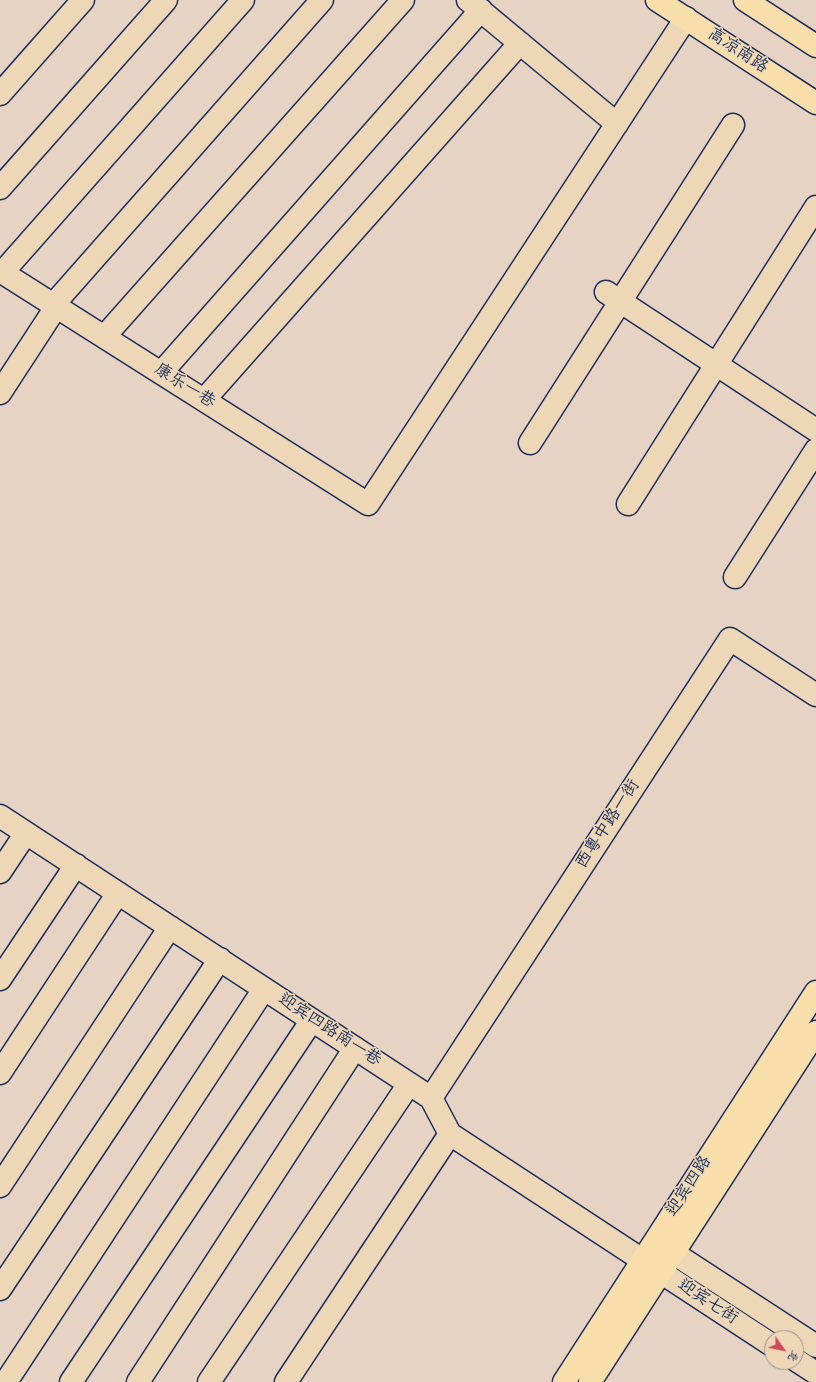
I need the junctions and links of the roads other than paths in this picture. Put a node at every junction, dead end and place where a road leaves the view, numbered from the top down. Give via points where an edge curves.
1 (83, 0) edge
2 (166, 0) edge
3 (243, 0) edge
4 (322, 0) edge
5 (403, 0) edge
6 (657, 0) edge
7 (745, 0) edge
8 (475, 5) edge
9 (686, 18) junction
10 (520, 43) junction
11 (816, 46) edge
12 (0, 94) edge
13 (816, 103) edge
14 (617, 124) junction
15 (733, 125) dead end
16 (0, 188) edge
17 (816, 207) edge
18 (1, 272) edge
19 (613, 297) junction
20 (54, 306) junction
21 (104, 337) junction
22 (716, 365) junction
23 (161, 373) junction
24 (0, 393) edge
25 (204, 400) junction
26 (816, 430) edge
27 (530, 443) dead end
28 (816, 450) edge
29 (628, 504) dead end
30 (735, 577) dead end
31 (816, 694) edge
32 (0, 816) edge
33 (26, 833) junction
34 (76, 865) junction
35 (0, 872) edge
36 (118, 893) junction
37 (170, 927) junction
38 (220, 959) junction
39 (0, 979) edge
40 (264, 989) junction
41 (816, 992) edge
42 (312, 1020) junction
43 (816, 1032) edge
44 (354, 1048) junction
45 (0, 1072) edge
46 (410, 1084) junction
47 (431, 1098) junction
48 (450, 1134) junction
49 (0, 1186) edge
50 (655, 1241) junction
51 (673, 1253) junction
52 (642, 1260) junction
53 (661, 1272) junction
54 (0, 1289) edge
55 (764, 1340) edge
56 (816, 1346) edge
57 (804, 1365) edge
58 (816, 1373) edge
59 (6, 1382) edge
60 (71, 1382) edge
61 (138, 1382) edge
62 (209, 1382) edge
63 (286, 1382) edge
64 (564, 1382) edge
65 (590, 1382) edge

1 - 12 street
2 - 16 street
3 - 18 street
4 - 20 street
5 - 21 street
6 - 9 main road, 高凉南路
7 - 11 main road
8 - 10 street
8 - 23 street
9 - 13 main road, 高凉南路
9 - 14 street
10 - 14 street
10 - 25 street
14 - 25 street, 康乐一巷 via 368,504
15 - 19 street
17 - 22 street
18 - 20 street, 康乐一巷
19 - 22 street
19 - 27 street
20 - 21 street, 康乐一巷
20 - 24 street
21 - 23 street, 康乐一巷
22 - 26 street
22 - 29 street
23 - 25 street, 康乐一巷
28 - 30 street
31 - 47 street, 西粤中路一街 via 730,639
32 - 33 street, 迎宾四路南一巷
33 - 34 street, 迎宾四路南一巷
33 - 35 street
34 - 36 street, 迎宾四路南一巷
34 - 39 street
36 - 37 street, 迎宾四路南一巷
36 - 45 street
37 - 38 street, 迎宾四路南一巷
37 - 49 street
38 - 40 street, 迎宾四路南一巷
38 - 54 street
40 - 42 street, 迎宾四路南一巷
40 - 59 street
41 - 50 main road, 迎宾四路
42 - 44 street, 迎宾四路南一巷
42 - 60 street
43 - 51 main road, 迎宾四路
44 - 46 street, 迎宾四路南一巷
44 - 61 street
46 - 47 street, 迎宾四路南一巷
46 - 62 street
47 - 48 street, 迎宾四路南一巷
48 - 52 street, 迎宾四路南一巷
48 - 63 street
50 - 51 street
50 - 52 main road, 迎宾四路
51 - 53 main road, 迎宾四路
51 - 56 street
52 - 53 street, 迎宾七街
52 - 64 main road, 迎宾四路
53 - 55 street, 迎宾七街
53 - 65 main road, 迎宾四路
57 - 58 street

